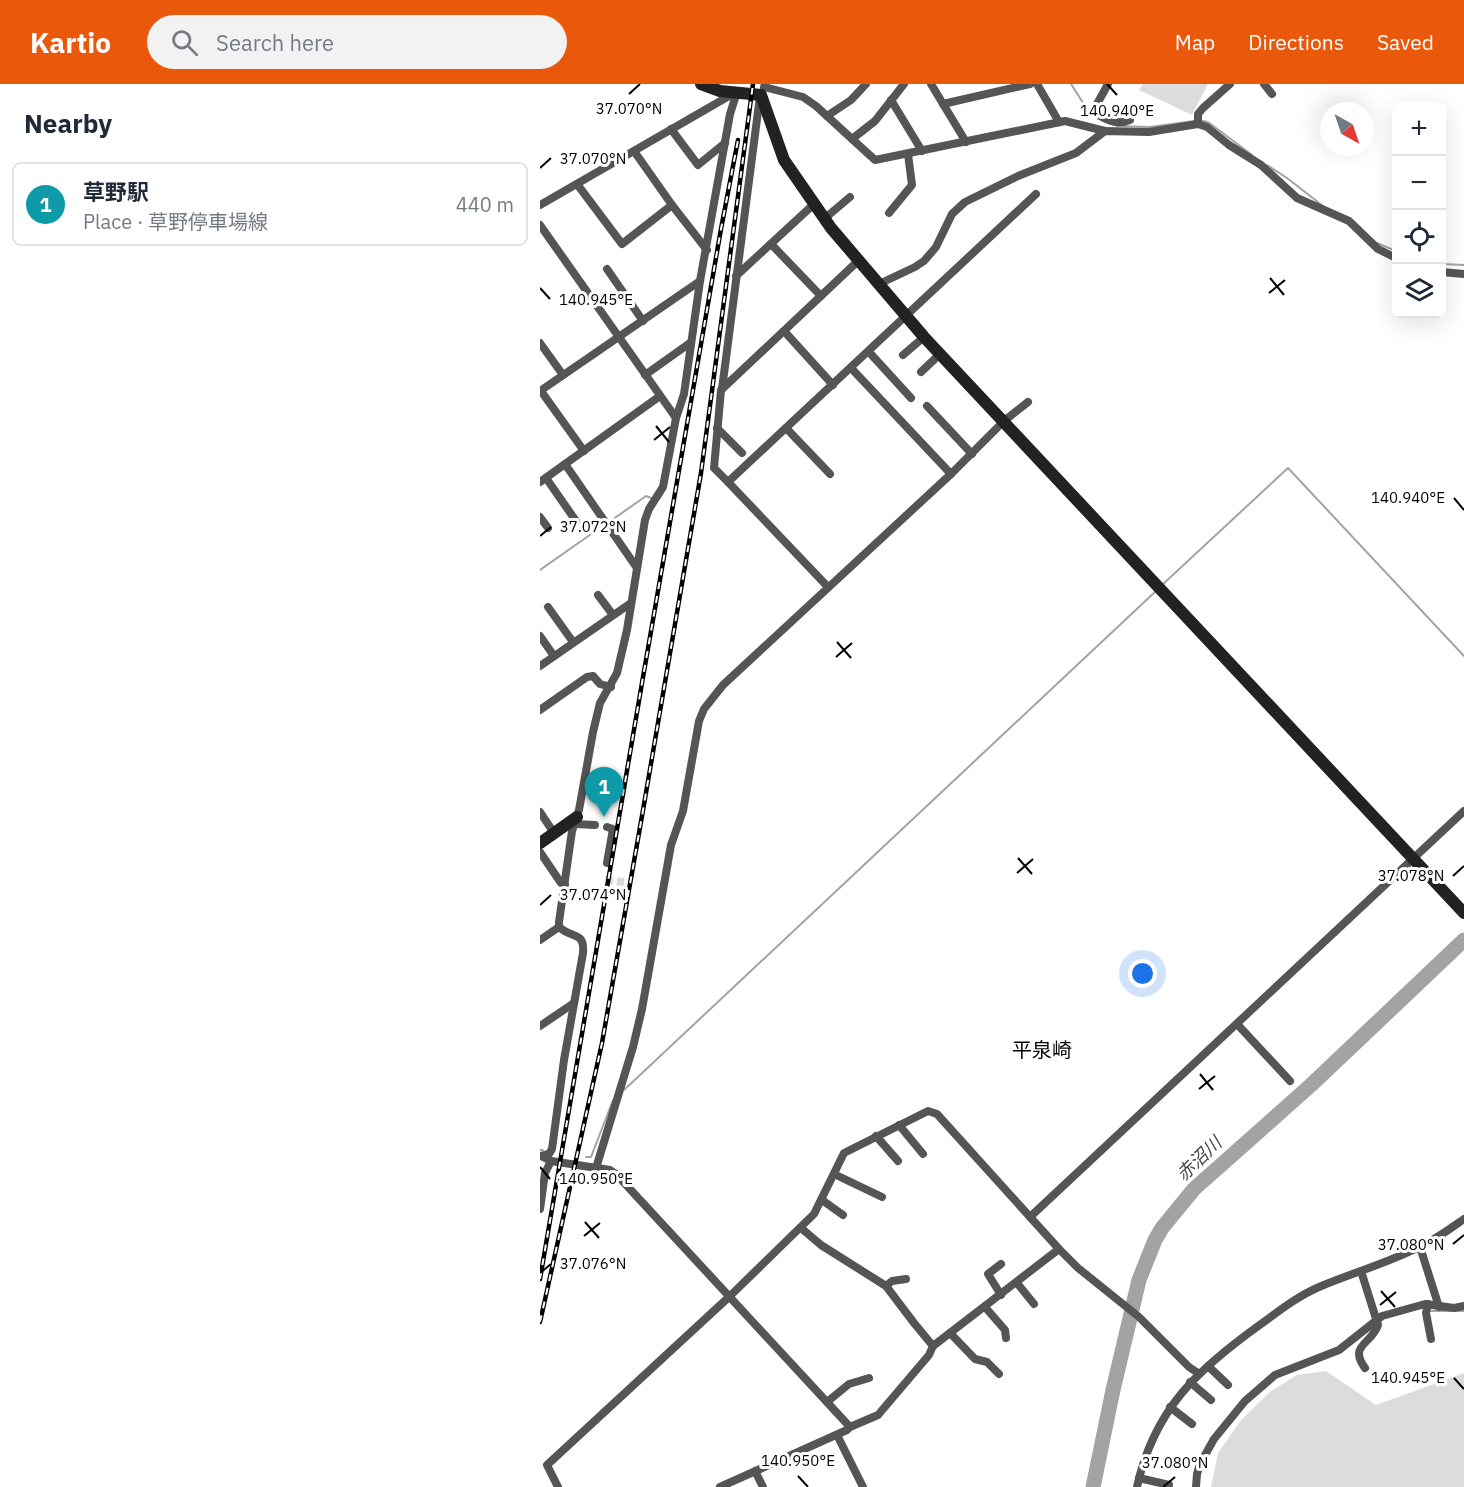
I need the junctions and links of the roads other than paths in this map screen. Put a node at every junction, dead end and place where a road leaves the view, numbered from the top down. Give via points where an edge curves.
1 (701, 84) edge
2 (866, 84) edge
3 (904, 84) edge
4 (931, 84) edge
5 (982, 84) edge
6 (1030, 84) edge
7 (1037, 84) edge
8 (1108, 84) edge
9 (1230, 84) edge
10 (1264, 84) edge
11 (764, 89) edge
12 (737, 92) junction
13 (987, 93) junction
14 (1272, 94) dead end
15 (891, 100) junction
16 (943, 104) junction
17 (827, 116) junction
18 (1100, 116) junction
19 (1130, 120) dead end
20 (1059, 122) junction
21 (1198, 122) junction
22 (1093, 128) junction
23 (671, 129) junction
24 (1105, 131) junction
25 (852, 139) junction
26 (966, 142) junction
27 (726, 143) junction
28 (634, 151) junction
29 (922, 151) junction
30 (908, 154) junction
31 (578, 184) junction
32 (1036, 194) dead end
33 (850, 197) dead end
34 (814, 204) junction
35 (540, 205) edge
36 (672, 205) junction
37 (889, 213) dead end
38 (824, 219) junction
39 (540, 225) edge
40 (771, 244) junction
41 (707, 250) junction
42 (1392, 256) edge
43 (858, 261) junction
44 (607, 269) dead end
45 (1446, 272) edge
46 (1464, 274) edge
47 (736, 276) junction
48 (700, 281) junction
49 (879, 285) junction
50 (821, 296) junction
51 (907, 316) junction
52 (643, 321) junction
53 (784, 330) junction
54 (924, 337) junction
55 (618, 338) junction
56 (540, 343) edge
57 (690, 343) junction
58 (868, 352) junction
59 (940, 354) junction
60 (903, 355) dead end
61 (851, 368) junction
62 (921, 372) dead end
63 (563, 375) junction
64 (645, 375) junction
65 (833, 385) junction
66 (722, 390) junction
67 (540, 391) edge
68 (660, 396) junction
69 (911, 398) dead end
70 (1028, 402) dead end
71 (927, 406) dead end
72 (676, 418) junction
73 (1004, 422) junction
74 (717, 428) junction
75 (786, 428) junction
76 (584, 451) junction
77 (742, 453) dead end
78 (972, 454) junction
79 (565, 464) junction
80 (830, 474) dead end
81 (951, 474) junction
82 (542, 479) edge
83 (729, 482) junction
84 (540, 517) edge
85 (576, 521) dead end
86 (548, 528) dead end
87 (637, 568) junction
88 (828, 587) junction
89 (598, 595) dead end
90 (631, 603) junction
91 (548, 607) dead end
92 (612, 615) junction
93 (540, 636) edge
94 (573, 642) junction
95 (554, 656) junction
96 (540, 666) edge
97 (611, 687) junction
98 (540, 710) edge
99 (1464, 811) edge
100 (540, 812) edge
101 (576, 820) junction
102 (595, 825) dead end
103 (607, 828) dead end
104 (554, 833) junction
105 (540, 843) edge
106 (540, 852) edge
107 (1413, 858) junction
108 (607, 862) dead end
109 (565, 885) junction
110 (1464, 913) edge
111 (559, 927) junction
112 (540, 940) edge
113 (574, 1003) junction
114 (1237, 1024) junction
115 (540, 1026) edge
116 (1290, 1081) dead end
117 (899, 1125) junction
118 (876, 1136) junction
119 (923, 1154) dead end
120 (545, 1158) edge
121 (898, 1161) dead end
122 (596, 1168) junction
123 (834, 1174) junction
124 (882, 1197) dead end
125 (822, 1200) junction
126 (540, 1209) edge
127 (843, 1215) dead end
128 (1030, 1217) junction
129 (1464, 1219) edge
130 (801, 1228) junction
131 (1420, 1247) junction
132 (1059, 1249) junction
133 (1001, 1264) dead end
134 (1361, 1271) junction
135 (906, 1279) dead end
136 (1017, 1283) junction
137 (886, 1286) junction
138 (1001, 1295) junction
139 (730, 1296) junction
140 (1034, 1304) dead end
141 (1464, 1306) edge
142 (985, 1307) junction
143 (1439, 1307) junction
144 (1428, 1308) junction
145 (1377, 1322) junction
146 (950, 1333) junction
147 (1006, 1338) dead end
148 (1431, 1339) dead end
149 (933, 1346) junction
150 (1208, 1366) junction
151 (1365, 1368) dead end
152 (1198, 1373) junction
153 (999, 1374) dead end
154 (869, 1378) dead end
155 (1190, 1382) junction
156 (1228, 1385) dead end
157 (1211, 1401) dead end
158 (828, 1402) junction
159 (1170, 1407) junction
160 (1192, 1424) dead end
161 (850, 1427) junction
162 (837, 1435) junction
163 (755, 1471) junction
164 (1138, 1483) edge
165 (1169, 1485) dead end
166 (558, 1487) edge
167 (720, 1487) edge
168 (763, 1487) edge
169 (863, 1487) edge
170 (1196, 1487) edge

1 - 12 street
2 - 17 street
3 - 15 street
4 - 16 street
5 - 13 street
6 - 13 street
7 - 20 street
8 - 18 street via 1097,104
9 - 21 street via 1203,108
10 - 14 street
11 - 12 street
11 - 17 street via 803,98
11 - 34 street via 784,160
11 - 47 street
12 - 23 street
12 - 27 street
13 - 16 street
15 - 25 street
15 - 29 street
16 - 26 street
17 - 25 street
18 - 19 street via 1113,121
18 - 22 street
20 - 22 street
20 - 26 street
21 - 24 street via 1149,132
21 - 42 street via 1261,165 1297,198 1348,221 1378,249
22 - 24 street
23 - 27 street via 698,165
23 - 28 street
24 - 49 street via 1076,153 965,202 952,214 936,247 924,261
25 - 30 street via 875,160
26 - 29 street
27 - 41 street
28 - 31 street
28 - 36 street
29 - 30 street
30 - 37 street via 912,185
31 - 35 street
31 - 36 street via 622,244
32 - 51 street
33 - 38 street
34 - 38 street
34 - 40 street
36 - 41 street
38 - 43 street
39 - 55 street
40 - 47 street
40 - 50 street
41 - 48 street
43 - 49 street
43 - 50 street
44 - 52 street
45 - 46 street
47 - 66 street
48 - 52 street
48 - 57 street
49 - 51 street
50 - 53 street
51 - 54 street
51 - 58 street
52 - 55 street
53 - 65 street
53 - 66 street
54 - 59 street
54 - 60 street
55 - 63 street
55 - 64 street
56 - 63 street
57 - 64 street
57 - 72 street via 684,394
58 - 61 street
58 - 69 street
59 - 62 street
59 - 73 street
61 - 65 street
61 - 81 street
63 - 67 street
64 - 68 street
65 - 75 street
66 - 74 street
67 - 76 street
68 - 72 street
68 - 76 street
70 - 73 street
71 - 78 street
72 - 87 street via 663,487 648,509
73 - 78 street
73 - 107 street
74 - 77 street
74 - 83 street via 714,468
75 - 80 street
75 - 83 street
76 - 79 street
78 - 81 street
79 - 82 street
79 - 87 street
81 - 88 street
82 - 85 street
83 - 88 street
84 - 86 street
87 - 90 street
88 - 122 street via 723,685 699,721 682,811 671,845 642,1009
89 - 92 street
90 - 92 street
90 - 97 street
91 - 94 street
92 - 94 street
93 - 95 street
94 - 95 street
95 - 96 street
97 - 98 street via 600,684 593,676 587,677
97 - 101 street via 600,703
99 - 107 street
100 - 104 street
101 - 102 street
101 - 104 street
101 - 109 street
103 - 108 street via 613,829
104 - 105 street
106 - 109 street
107 - 110 street
107 - 114 street
109 - 111 street
111 - 112 street
111 - 113 street via 584,943
113 - 115 street
113 - 120 street via 552,1149
114 - 116 street
114 - 128 street
117 - 118 street
117 - 119 street
117 - 128 street via 928,1111 934,1112
118 - 121 street
118 - 123 street via 844,1153
120 - 122 street
120 - 126 street
122 - 139 street via 616,1174
123 - 124 street
123 - 125 street
125 - 127 street
125 - 130 street
128 - 132 street
129 - 131 street
130 - 137 street
130 - 139 street
131 - 134 street
131 - 143 street
132 - 136 street
132 - 152 street
133 - 138 street via 988,1274
134 - 145 street
134 - 150 street via 1299,1299
135 - 137 street
136 - 138 street
136 - 140 street
137 - 149 street
138 - 142 street
139 - 158 street
139 - 166 street via 547,1465
141 - 143 street
142 - 146 street
142 - 147 street via 1005,1329
143 - 144 street
144 - 145 street via 1416,1305
144 - 148 street
145 - 151 street via 1375,1333 1358,1352
145 - 170 street via 1344,1347 1275,1375 1251,1396 1208,1448 1198,1469
146 - 149 street
146 - 153 street via 975,1359 987,1362
149 - 161 street via 878,1415
150 - 152 street
150 - 156 street
152 - 155 street
154 - 158 street via 849,1384
155 - 157 street
155 - 159 street
158 - 161 street
159 - 160 street
159 - 164 street via 1153,1436
161 - 162 street
162 - 163 street
162 - 169 street
163 - 167 street
163 - 168 street
164 - 165 street

